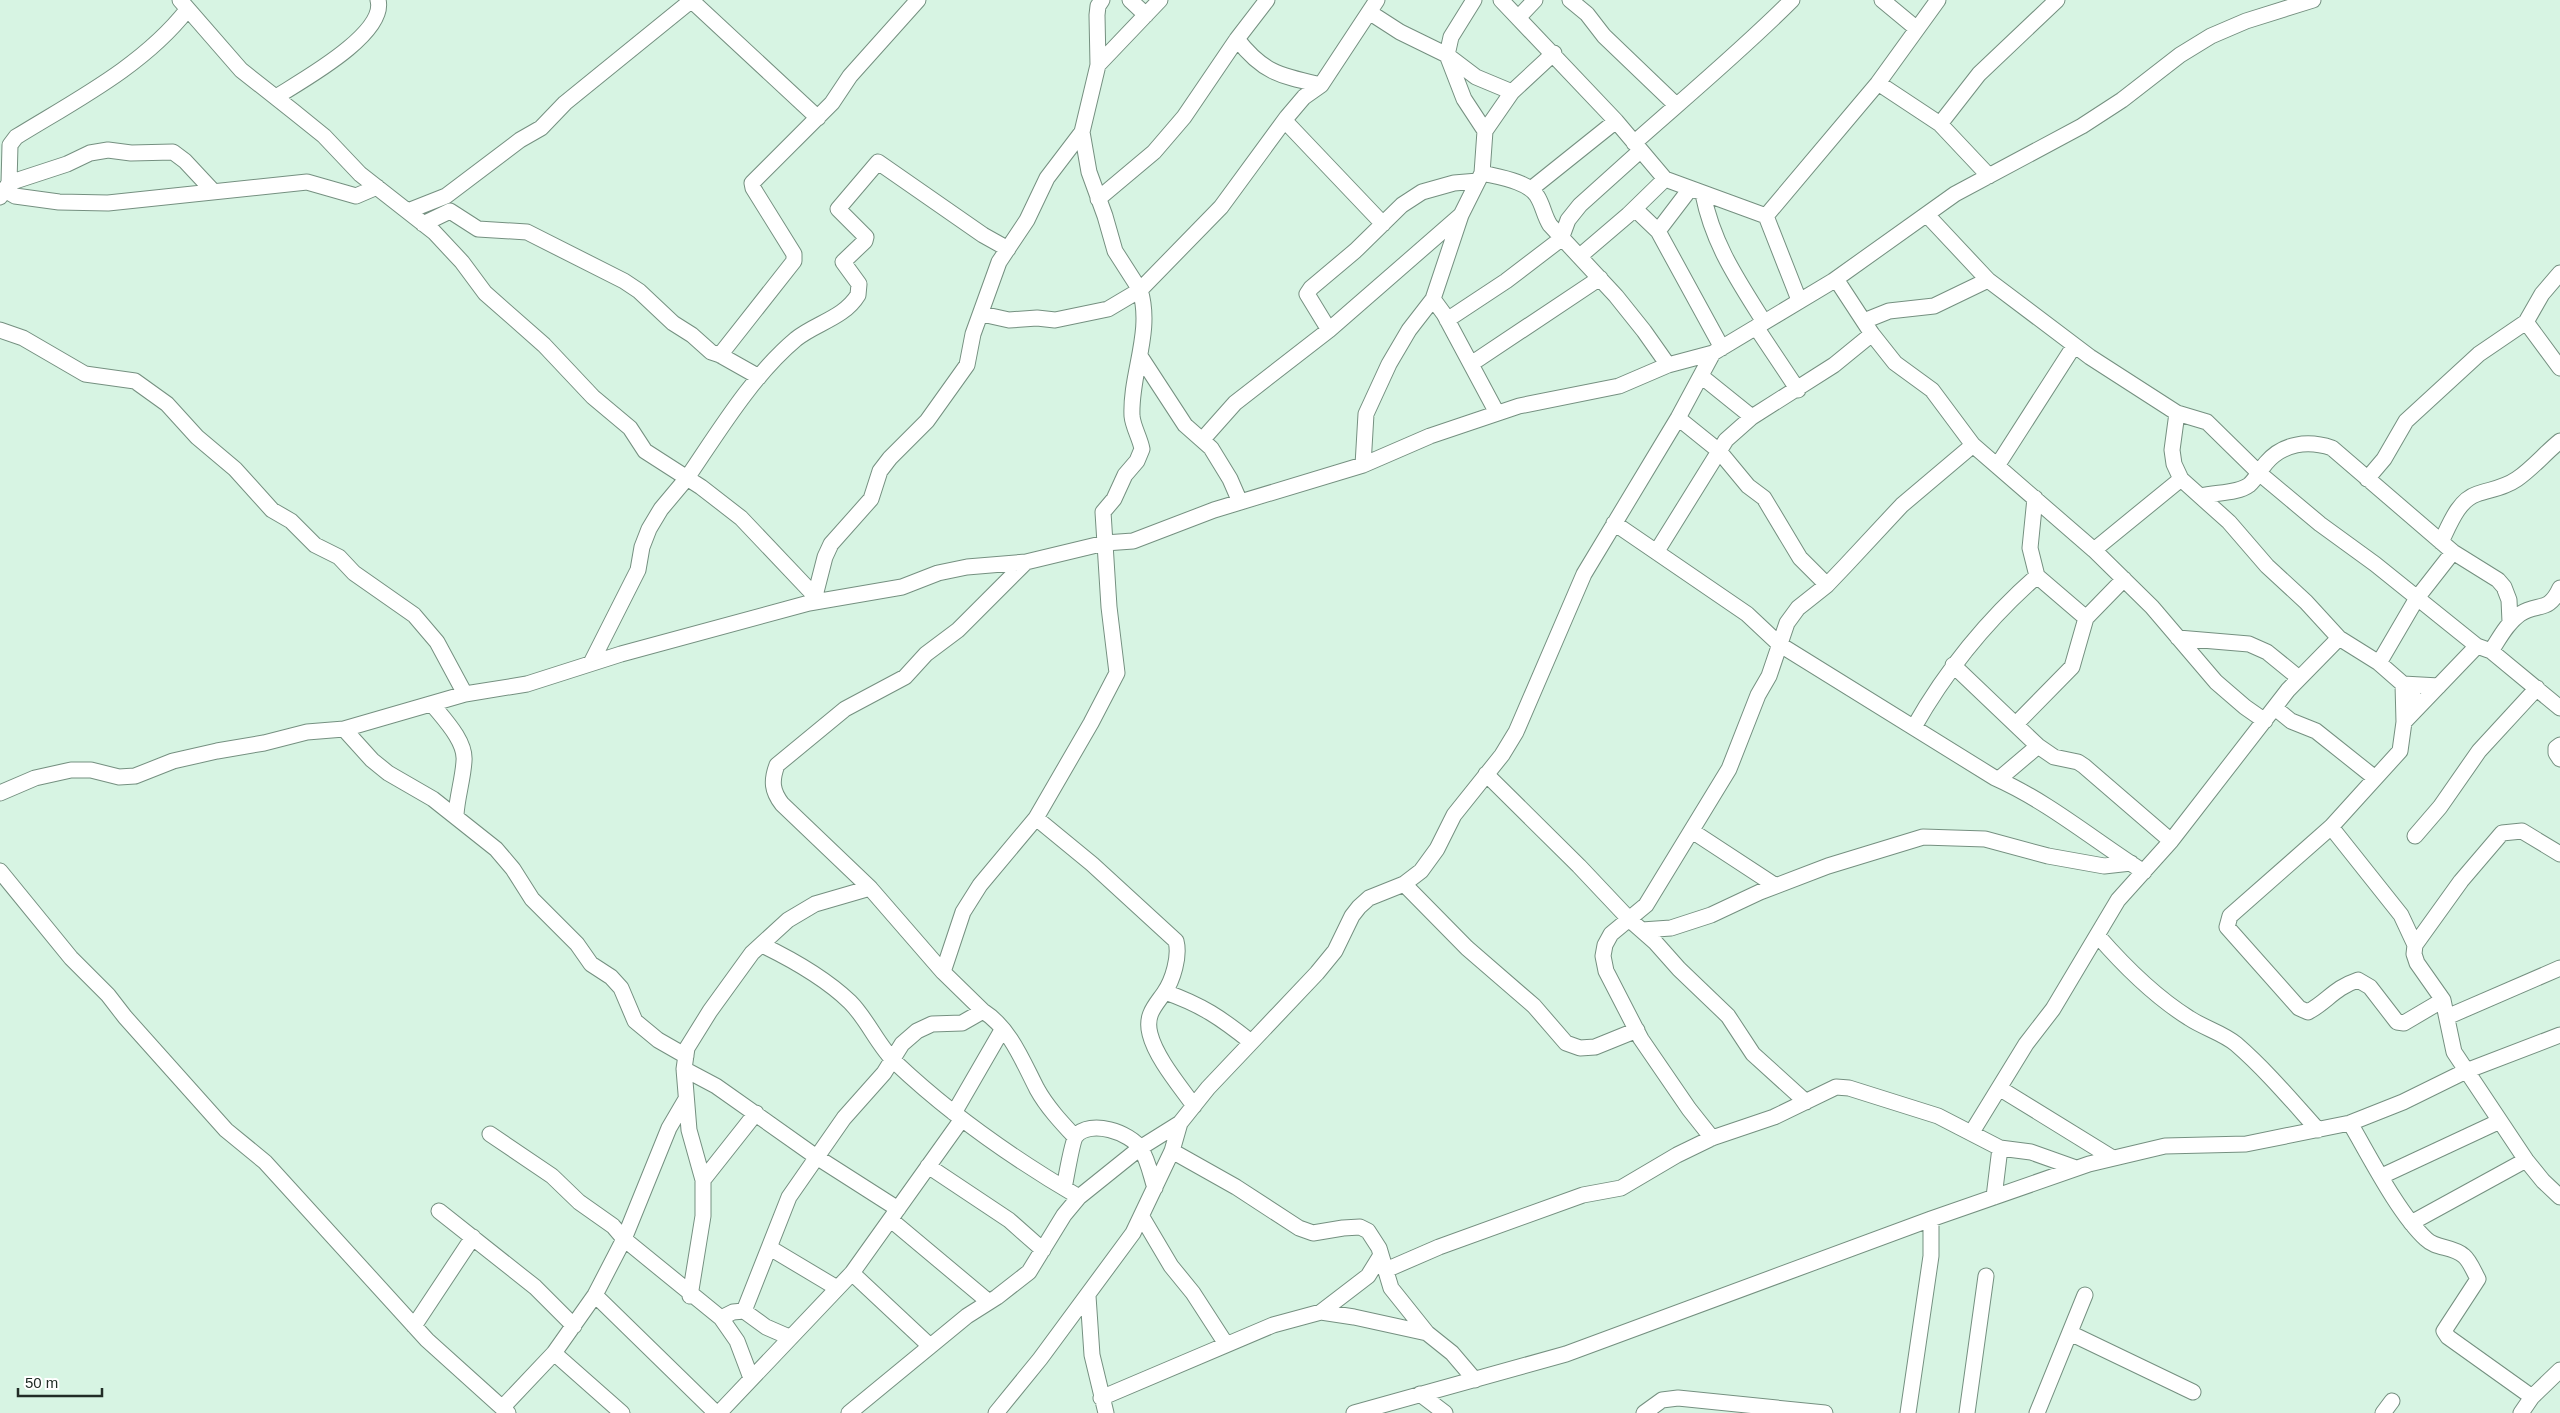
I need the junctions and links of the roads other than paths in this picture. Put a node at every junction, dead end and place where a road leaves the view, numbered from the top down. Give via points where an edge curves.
1 (378, 0) edge
2 (691, 0) edge
3 (918, 0) edge
4 (1102, 0) edge
5 (1130, 0) edge
6 (1160, 0) edge
7 (1267, 0) edge
8 (1474, 0) edge
9 (1501, 0) edge
10 (1535, 0) edge
11 (1570, 0) edge
12 (1792, 0) edge
13 (1882, 0) edge
14 (1938, 0) edge
15 (2056, 0) edge
16 (2313, 0) edge
17 (184, 5) edge
18 (1373, 6) edge
19 (1146, 15) junction
20 (1518, 18) junction
21 (1917, 30) junction
22 (1237, 39) junction
23 (1554, 53) junction
24 (1447, 55) junction
25 (1098, 64) junction
26 (1878, 83) junction
27 (1321, 85) junction
28 (1512, 92) junction
29 (276, 96) junction
30 (1676, 105) junction
31 (818, 118) junction
32 (1285, 121) junction
33 (1616, 121) junction
34 (1940, 124) junction
35 (1485, 131) junction
36 (1082, 132) junction
37 (1637, 147) junction
38 (1989, 176) junction
39 (1480, 177) junction
40 (1665, 179) junction
41 (378, 187) junction
42 (1531, 189) junction
43 (4, 190) edge
44 (213, 191) junction
45 (1696, 191) junction
46 (446, 196) junction
47 (1098, 199) junction
48 (1635, 209) junction
49 (408, 211) junction
50 (450, 212) junction
51 (1461, 215) junction
52 (1766, 216) junction
53 (1928, 216) junction
54 (423, 224) junction
55 (1383, 224) junction
56 (1658, 231) junction
57 (1561, 238) junction
58 (1008, 249) junction
59 (1580, 256) junction
60 (2560, 273) edge
61 (1600, 278) junction
62 (1836, 279) junction
63 (1988, 280) junction
64 (1140, 290) junction
65 (1433, 299) junction
66 (1799, 300) junction
67 (982, 314) junction
68 (1447, 320) junction
69 (2526, 322) junction
70 (1760, 324) junction
71 (1868, 328) junction
72 (0, 330) edge
73 (1329, 330) junction
74 (2074, 346) junction
75 (1717, 350) junction
76 (720, 355) junction
77 (1140, 356) junction
78 (1471, 364) junction
79 (1668, 365) junction
80 (2560, 368) edge
81 (1701, 376) junction
82 (759, 377) junction
83 (1798, 390) junction
84 (1497, 413) junction
85 (2177, 413) junction
86 (1752, 417) junction
87 (1678, 418) junction
88 (1203, 439) junction
89 (2560, 440) edge
90 (1973, 444) junction
91 (1719, 451) junction
92 (1363, 465) junction
93 (1997, 466) junction
94 (2259, 473) junction
95 (687, 478) junction
96 (2181, 479) junction
97 (2367, 479) junction
98 (2201, 496) junction
99 (2035, 498) junction
100 (1240, 502) junction
101 (1614, 523) junction
102 (2441, 542) junction
103 (1105, 543) junction
104 (2094, 550) junction
105 (1657, 551) junction
106 (2453, 552) junction
107 (1026, 562) junction
108 (2037, 576) junction
109 (2124, 579) junction
110 (1827, 585) junction
111 (2560, 588) edge
112 (2417, 598) junction
113 (812, 600) junction
114 (2086, 618) junction
115 (2510, 622) junction
116 (2178, 638) junction
117 (2339, 638) junction
118 (1779, 644) junction
119 (2484, 648) junction
120 (591, 663) junction
121 (2379, 663) junction
122 (1953, 665) junction
123 (2299, 678) junction
124 (2403, 684) junction
125 (2439, 686) junction
126 (2537, 688) junction
127 (465, 694) junction
128 (432, 704) junction
129 (2420, 705) junction
130 (2275, 708) junction
131 (2560, 708) edge
132 (2265, 721) junction
133 (2404, 722) junction
134 (2016, 724) junction
135 (1914, 727) junction
136 (344, 729) junction
137 (2560, 745) edge
138 (2038, 746) junction
139 (2560, 759) edge
140 (1486, 774) junction
141 (2375, 778) junction
142 (1999, 779) junction
143 (0, 793) edge
144 (456, 816) junction
145 (1036, 818) junction
146 (2331, 827) junction
147 (1692, 831) junction
148 (2415, 836) dead end
149 (2172, 841) junction
150 (2560, 854) edge
151 (2131, 863) junction
152 (0, 871) edge
153 (2144, 872) junction
154 (1404, 884) junction
155 (1776, 886) junction
156 (870, 888) junction
157 (1630, 920) junction
158 (1642, 930) junction
159 (2098, 936) junction
160 (762, 945) junction
161 (2415, 945) junction
162 (2560, 968) edge
163 (943, 972) junction
164 (1165, 992) junction
165 (2443, 1000) junction
166 (982, 1011) junction
167 (2447, 1017) junction
168 (1002, 1030) junction
169 (1638, 1030) junction
170 (2560, 1035) edge
171 (1251, 1042) junction
172 (893, 1060) junction
173 (685, 1063) junction
174 (2466, 1071) junction
175 (1999, 1088) junction
176 (686, 1099) junction
177 (1806, 1102) junction
178 (1194, 1106) junction
179 (756, 1113) junction
180 (958, 1116) junction
181 (2500, 1121) junction
182 (2350, 1123) junction
183 (1180, 1124) junction
184 (2318, 1130) junction
185 (1972, 1132) junction
186 (490, 1134) dead end
187 (1075, 1137) junction
188 (1712, 1138) junction
189 (1140, 1148) junction
190 (2000, 1148) junction
191 (1172, 1151) junction
192 (816, 1156) junction
193 (2112, 1158) junction
194 (2526, 1160) junction
195 (928, 1166) junction
196 (2076, 1168) junction
197 (2382, 1176) junction
198 (703, 1180) junction
199 (1064, 1188) junction
200 (1155, 1188) junction
201 (1079, 1197) junction
202 (1994, 1197) junction
203 (2560, 1197) edge
204 (439, 1211) dead end
205 (894, 1215) junction
206 (1142, 1217) junction
207 (1931, 1218) junction
208 (2411, 1223) junction
209 (472, 1237) junction
210 (624, 1239) junction
211 (770, 1248) junction
212 (1043, 1250) junction
213 (1384, 1262) junction
214 (852, 1273) junction
215 (1368, 1276) junction
216 (1986, 1276) dead end
217 (837, 1288) junction
218 (1391, 1288) junction
219 (595, 1294) junction
220 (2085, 1295) dead end
221 (690, 1296) junction
222 (1088, 1296) junction
223 (989, 1302) junction
224 (744, 1311) junction
225 (1321, 1312) junction
226 (721, 1318) junction
227 (414, 1326) junction
228 (574, 1326) junction
229 (1427, 1333) junction
230 (2070, 1333) junction
231 (790, 1337) junction
232 (1226, 1344) junction
233 (930, 1346) junction
234 (554, 1353) junction
235 (2560, 1370) edge
236 (751, 1378) junction
237 (1475, 1380) junction
238 (2193, 1392) dead end
239 (1420, 1394) junction
240 (2532, 1397) junction
241 (1101, 1398) junction
242 (1395, 1402) junction
243 (505, 1411) edge
244 (622, 1413) edge
245 (718, 1413) edge
246 (850, 1413) edge
247 (996, 1413) edge
248 (1106, 1413) edge
249 (1354, 1413) edge
250 (1384, 1413) edge
251 (1445, 1413) edge
252 (1644, 1413) edge
253 (1825, 1413) edge
254 (1908, 1413) edge
255 (1968, 1413) edge
256 (2037, 1413) edge
257 (2521, 1413) edge

1 - 29 street via 380,8 375,20 362,36 315,73
2 - 31 street
2 - 46 street via 565,103 541,128
3 - 31 street via 850,76
4 - 25 street via 1098,6
5 - 19 street
6 - 19 street
7 - 22 street
8 - 24 street via 1451,37
9 - 20 street
10 - 20 street
11 - 30 street
12 - 30 street via 1737,54
13 - 21 street
14 - 21 street
15 - 34 street via 1979,74
16 - 38 street via 2246,21 2212,36 2180,55 2082,126
17 - 29 street via 241,70
17 - 43 street via 160,40 113,77 16,138 10,145
18 - 24 street via 1400,32
18 - 27 street
19 - 25 street
20 - 23 street
21 - 26 street
22 - 27 street via 1261,66
22 - 47 street via 1184,117 1154,152
23 - 28 street
23 - 33 street
24 - 28 street via 1476,77
24 - 35 street via 1464,99
25 - 36 street
26 - 34 street
26 - 52 street
27 - 32 street via 1304,97
28 - 35 street
29 - 41 street
30 - 37 street
31 - 76 street via 752,182 794,254 794,261
32 - 55 street
32 - 64 street via 1221,207
33 - 37 street
33 - 42 street
34 - 38 street
35 - 39 street
36 - 47 street
36 - 58 street via 1047,178 1027,220
37 - 40 street
37 - 57 street via 1580,205 1568,220
38 - 53 street via 1955,194
39 - 42 street
39 - 51 street
39 - 55 street via 1422,192
40 - 45 street
40 - 48 street
41 - 44 street via 356,196 307,182
41 - 49 street
42 - 57 street via 1544,216
43 - 44 street via 15,196 58,202 108,203
43 - 44 street via 90,153 108,150 173,152
45 - 52 street
45 - 56 street
45 - 70 street via 1723,257
46 - 49 street
46 - 50 street
47 - 64 street via 1115,251
48 - 56 street
48 - 59 street
49 - 54 street
50 - 54 street
50 - 76 street via 478,229 527,232 624,281 672,323
51 - 65 street
51 - 73 street
52 - 66 street
53 - 62 street
53 - 63 street
54 - 95 street via 462,262 485,293 544,345 593,397 630,428 645,452
55 - 73 street via 1309,291 1308,296
56 - 75 street
57 - 59 street
57 - 68 street via 1506,281
58 - 67 street via 990,283
58 - 82 street via 878,162 838,209 866,237 843,262 859,284 858,295 845,310 797,339
59 - 61 street
60 - 69 street via 2542,294
61 - 78 street
61 - 79 street
62 - 66 street
62 - 71 street
63 - 71 street via 1934,306 1889,311
63 - 74 street
64 - 67 street via 1108,309 1055,320 1009,320
64 - 77 street via 1144,303
65 - 68 street
65 - 92 street via 1409,330 1366,414
66 - 70 street
67 - 113 street via 973,334 967,364 927,421 880,471 871,499 831,544
68 - 78 street
69 - 80 street
69 - 97 street via 2479,354 2406,421 2384,459
70 - 75 street
70 - 83 street
71 - 83 street via 1834,365
71 - 90 street via 1895,362 1932,390
72 - 127 street via 23,338 85,374 135,381 167,404 197,437 235,469 272,510 291,521 315,545 339,557 354,573 414,615 437,642
73 - 88 street via 1235,403
74 - 85 street
74 - 93 street
75 - 79 street
75 - 81 street
76 - 82 street
77 - 88 street via 1181,420
77 - 103 street via 1132,418 1142,449 1114,499 1103,512
78 - 84 street
79 - 84 street via 1618,386 1564,395
81 - 86 street
81 - 87 street
82 - 95 street
83 - 86 street
84 - 92 street via 1430,436
85 - 94 street via 2207,422
85 - 96 street via 2172,450
86 - 91 street via 1726,440
87 - 91 street
87 - 101 street
88 - 100 street via 1219,460
89 - 102 street via 2535,466 2516,479 2502,488 2476,494 2465,502 2456,512
90 - 93 street
90 - 110 street via 1902,504
91 - 105 street
91 - 110 street via 1748,486 1764,498 1800,558
92 - 100 street
93 - 99 street
94 - 97 street via 2277,453 2295,444 2316,443 2332,448
94 - 98 street via 2250,484 2239,490
94 - 112 street
95 - 113 street via 741,518
95 - 120 street via 660,509 642,547 638,570
96 - 98 street
96 - 104 street
97 - 102 street
98 - 117 street
99 - 104 street
99 - 108 street via 2030,548
100 - 103 street via 1134,541
101 - 105 street
101 - 140 street via 1565,614 1516,732
102 - 106 street
103 - 107 street
103 - 145 street via 1117,673
104 - 109 street
105 - 118 street via 1747,614
106 - 112 street
106 - 115 street via 2504,587 2509,600
107 - 113 street via 948,571 902,587
107 - 156 street via 905,677 845,709 777,765 772,776 773,785 782,804
108 - 114 street
108 - 122 street via 2007,602
109 - 114 street
109 - 116 street
110 - 118 street via 1798,608
111 - 115 street via 2549,604 2528,610
112 - 119 street
112 - 121 street
113 - 120 street
114 - 134 street via 2072,667
115 - 119 street
116 - 123 street via 2249,644 2267,652
116 - 132 street via 2216,682
117 - 121 street
117 - 123 street
118 - 135 street
118 - 147 street via 1769,676 1758,694 1729,769
119 - 125 street
119 - 126 street
120 - 127 street via 527,684
121 - 124 street
122 - 134 street
122 - 135 street
123 - 130 street
124 - 125 street
124 - 129 street
124 - 133 street
125 - 129 street
126 - 131 street
126 - 148 street via 2479,751 2440,808
127 - 128 street
128 - 136 street
128 - 144 street via 463,751 465,760 457,794
129 - 133 street
130 - 132 street
130 - 141 street via 2316,731
132 - 149 street
133 - 141 street via 2400,750
134 - 138 street
135 - 142 street
136 - 143 street via 307,732 217,750 173,761 135,776 71,770 35,778
136 - 144 street via 388,773
137 - 139 street via 2556,753
138 - 142 street
138 - 149 street via 2054,757 2084,766
140 - 154 street via 1454,815 1430,861
140 - 157 street
141 - 146 street
142 - 151 street via 2026,792
144 - 173 street via 496,849 532,899 564,930 591,964 621,988 635,1021
145 - 163 street via 980,885 963,912
145 - 164 street via 1176,941 1176,964
146 - 161 street via 2402,915
146 - 165 street via 2230,916 2227,927 2298,1008 2308,1012 2342,985 2358,980 2375,992 2397,1022 2404,1023
147 - 155 street
147 - 157 street via 1646,905
149 - 153 street
150 - 161 street via 2522,831 2502,833 2461,881
151 - 153 street
151 - 155 street via 2104,866 2048,856 1985,839 1923,837 1828,866
152 - 227 street via 71,958 108,995 226,1130 265,1162
153 - 159 street via 2118,900
154 - 169 street via 1466,948 1534,1006 1566,1043 1580,1048 1595,1047
154 - 171 street via 1369,898 1359,907 1335,951
155 - 158 street via 1711,915 1671,928
156 - 160 street via 815,904 788,920
156 - 163 street
157 - 158 street
157 - 169 street via 1611,934 1603,956 1606,971
158 - 177 street via 1728,1016 1753,1054
159 - 175 street
159 - 184 street via 2153,992 2234,1043
160 - 172 street via 813,973 851,1003
160 - 173 street via 752,953 710,1011 687,1048
161 - 165 street via 2417,963
162 - 167 street
163 - 166 street
164 - 171 street via 1209,1010
164 - 178 street via 1155,1002 1148,1017 1150,1034 1164,1063
165 - 167 street
166 - 168 street via 991,1016
166 - 172 street via 962,1023 932,1024 917,1030 902,1044
167 - 174 street via 2454,1052
168 - 180 street
168 - 187 street via 1029,1069 1045,1101
169 - 188 street via 1688,1110
170 - 174 street
171 - 178 street
172 - 180 street via 932,1097
172 - 192 street
173 - 176 street
173 - 179 street
174 - 181 street
174 - 182 street via 2403,1102
175 - 185 street
175 - 193 street
176 - 198 street
176 - 210 street via 669,1128
177 - 185 street via 1836,1087 1849,1088 1938,1116
177 - 188 street via 1774,1117
178 - 183 street
179 - 192 street
179 - 198 street
180 - 195 street
180 - 199 street
181 - 194 street
181 - 197 street
182 - 184 street
182 - 197 street
183 - 189 street
183 - 191 street
184 - 193 street via 2246,1144 2165,1146
185 - 190 street
186 - 210 street via 552,1176 579,1202 613,1226
187 - 189 street via 1083,1130 1118,1131
187 - 199 street
188 - 213 street via 1621,1188 1583,1195 1439,1247
189 - 200 street
189 - 201 street
190 - 196 street via 2031,1152
190 - 202 street
191 - 200 street
191 - 213 street via 1228,1182 1299,1228 1313,1233 1360,1227 1368,1231
192 - 205 street
192 - 211 street via 789,1197
193 - 196 street
194 - 203 street
194 - 208 street
195 - 205 street
195 - 212 street via 1010,1220
196 - 202 street
197 - 208 street
198 - 221 street via 703,1216
199 - 201 street
200 - 206 street
201 - 212 street
202 - 207 street
204 - 209 street
205 - 214 street
205 - 223 street
206 - 222 street
206 - 232 street via 1171,1266
207 - 237 street via 1566,1354
207 - 254 street via 1931,1256
208 - 240 street via 2431,1243 2464,1256 2478,1278 2444,1331 2448,1337
209 - 227 street
209 - 228 street via 535,1287
210 - 219 street
210 - 221 street
211 - 217 street
211 - 224 street
212 - 223 street via 1029,1272
213 - 215 street
213 - 218 street
214 - 217 street
214 - 233 street
215 - 218 street
215 - 225 street
216 - 255 street
217 - 231 street
218 - 229 street
219 - 228 street
219 - 245 street
220 - 230 street
221 - 226 street
222 - 241 street via 1092,1355
222 - 247 street
223 - 233 street
224 - 226 street
224 - 231 street via 766,1327
225 - 229 street
225 - 232 street via 1273,1325
226 - 236 street via 737,1341
227 - 243 street
228 - 234 street
229 - 237 street via 1452,1353
230 - 238 street
230 - 256 street
231 - 236 street
232 - 241 street
233 - 246 street
234 - 243 street
234 - 244 street
235 - 240 street
236 - 245 street
237 - 239 street
239 - 242 street
239 - 251 street
240 - 257 street
241 - 248 street
242 - 249 street
242 - 250 street
252 - 253 street via 1662,1400 1678,1398

